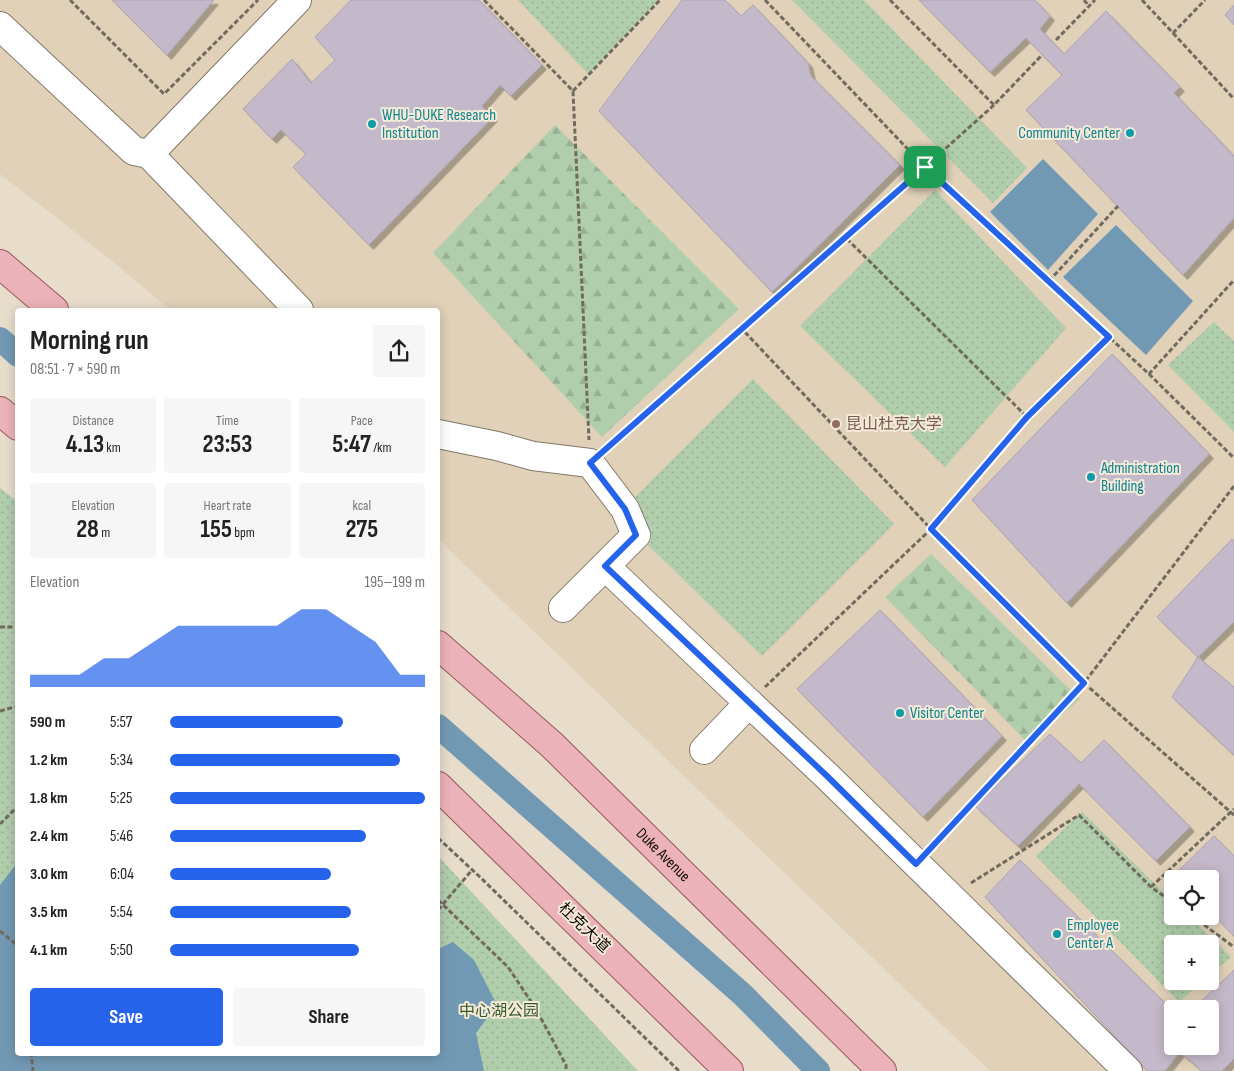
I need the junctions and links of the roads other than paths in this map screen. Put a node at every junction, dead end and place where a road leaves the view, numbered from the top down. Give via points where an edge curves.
1 (297, 0) edge
2 (0, 26) edge
3 (149, 154) junction
4 (0, 264) edge
5 (52, 308) edge
6 (297, 308) edge
7 (0, 411) edge
8 (15, 424) edge
9 (440, 434) edge
10 (605, 566) junction
11 (563, 608) dead end
12 (440, 648) edge
13 (749, 702) junction
14 (704, 750) dead end
15 (440, 788) edge
16 (729, 1071) edge
17 (882, 1071) edge
18 (1128, 1071) edge

1 - 3 street
2 - 3 street via 134,151
3 - 6 street
4 - 5 main road
7 - 8 main road
9 - 10 street via 533,456 590,463 625,509 636,535
10 - 11 street
10 - 13 street
12 - 17 main road, Duke Avenue via 552,745
13 - 14 street
13 - 18 street
15 - 16 main road, 杜克大道

